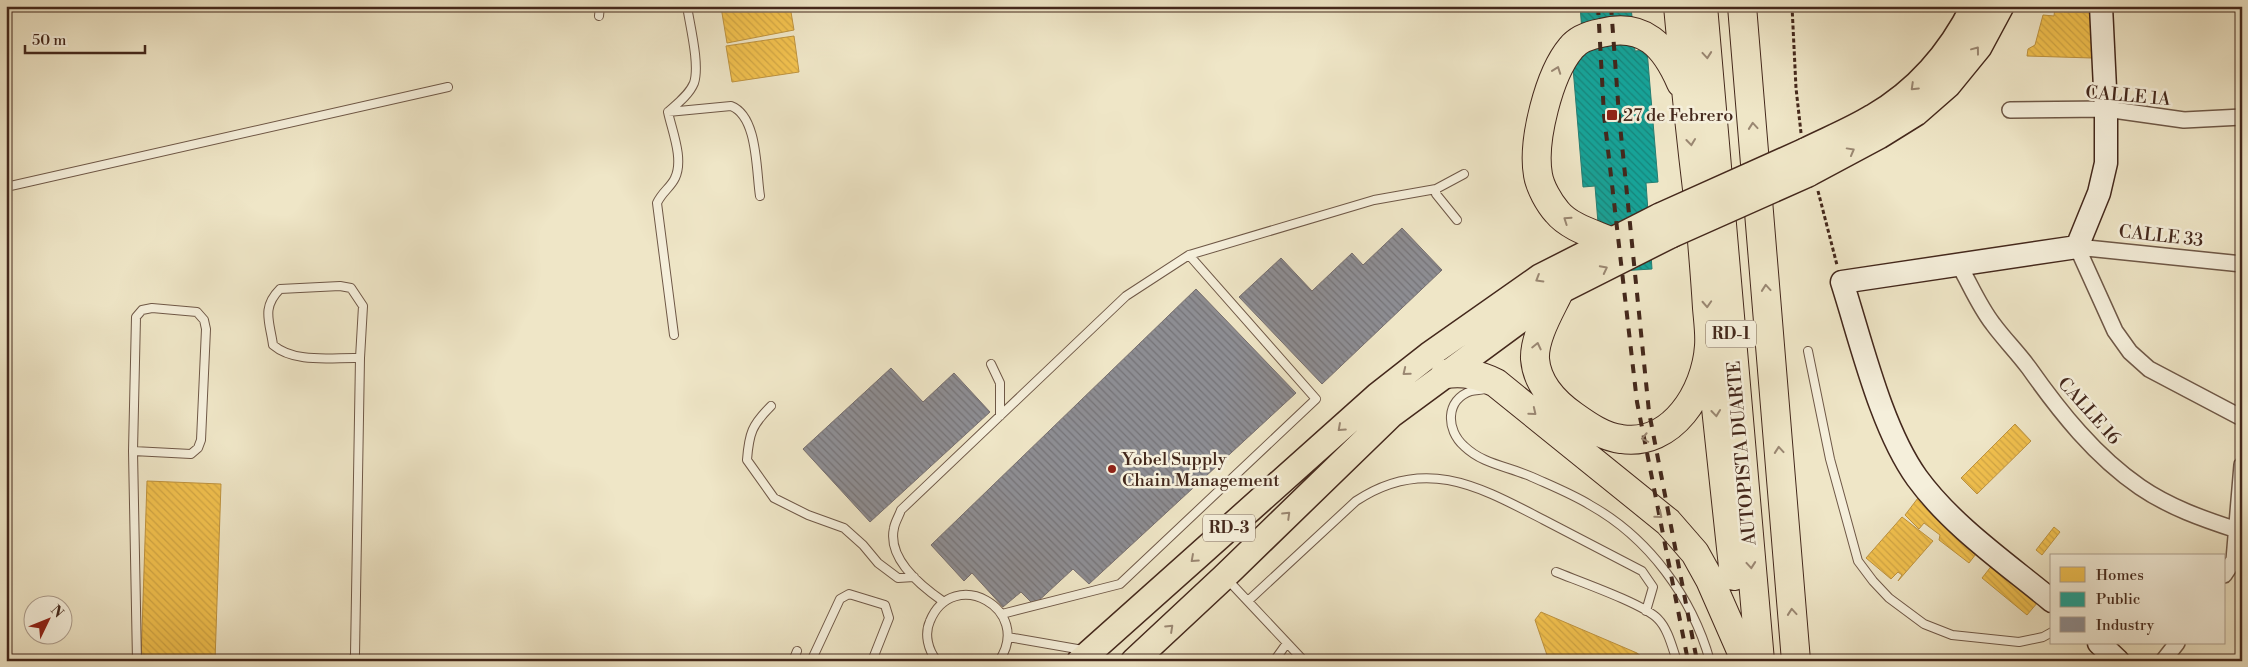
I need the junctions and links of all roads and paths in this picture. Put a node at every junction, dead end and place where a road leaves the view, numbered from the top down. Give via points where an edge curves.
1 (600, 6) edge
2 (687, 6) edge
3 (1678, 6) edge
4 (1703, 6) edge
5 (1742, 6) edge
6 (1747, 6) edge
7 (1792, 6) edge
8 (1974, 6) edge
9 (2001, 6) edge
10 (2101, 6) edge
11 (599, 16) dead end
12 (1746, 35) junction
13 (448, 87) dead end
14 (1686, 96) junction
15 (2106, 109) junction
16 (2010, 110) dead end
17 (668, 112) junction
18 (2242, 117) edge
19 (1807, 156) junction
20 (1464, 174) dead end
21 (6, 187) edge
22 (1436, 189) junction
23 (760, 196) dead end
24 (1457, 220) dead end
25 (1642, 237) junction
26 (1610, 241) junction
27 (2077, 247) junction
28 (1189, 255) junction
29 (2242, 264) edge
30 (1959, 265) junction
31 (1842, 282) junction
32 (1559, 292) junction
33 (674, 336) dead end
34 (1709, 347) junction
35 (1808, 351) dead end
36 (360, 358) junction
37 (991, 364) dead end
38 (1445, 374) junction
39 (1508, 391) junction
40 (771, 406) dead end
41 (1000, 416) junction
42 (2242, 418) edge
43 (133, 450) junction
44 (2242, 465) edge
45 (1230, 527) junction
46 (2239, 529) edge
47 (1251, 549) junction
48 (2238, 561) edge
49 (1556, 572) dead end
50 (2226, 573) edge
51 (914, 577) junction
52 (1224, 577) junction
53 (2050, 599) edge
54 (1248, 601) junction
55 (944, 602) junction
56 (1646, 611) junction
57 (1002, 614) junction
58 (2050, 633) edge
59 (1008, 637) junction
60 (1287, 643) junction
61 (2100, 644) edge
62 (2176, 644) edge
63 (797, 651) dead end
64 (1085, 656) edge
65 (813, 657) dead end
66 (1748, 658) edge
67 (1276, 660) edge
68 (2113, 660) edge
69 (137, 661) edge
70 (352, 661) edge
71 (793, 661) edge
72 (872, 661) edge
73 (937, 661) edge
74 (999, 661) edge
75 (1134, 661) edge
76 (1304, 661) edge
77 (1676, 661) edge
78 (1710, 661) edge
79 (1796, 661) edge
80 (2163, 661) edge

1 - 11 lane
2 - 17 lane via 696,69 694,82 689,92
3 - 14 highway
4 -> 66 highway, AUTOPISTA DUARTE / RD-1
5 - 12 highway, AUTOPISTA DUARTE / RD-1
6 - 12 highway
7 - 19 path via 1796,88
8 -> 19 main road via 1960,35 1933,69 1903,97
19 -> 9 main road via 1916,113 1948,86 1979,47
10 - 15 main road
79 -> 12 highway, AUTOPISTA DUARTE / RD-1
13 - 21 lane
26 -> 14 highway via 1558,214 1538,176 1537,144 1560,62 1572,46 1588,36 1629,29 1661,47 1672,62
14 -> 34 highway via 1704,257
15 - 16 street, CALLE 1A
15 - 18 street, CALLE 1A via 2184,120
15 - 27 main road via 2106,163 2099,193
17 - 23 lane via 731,106 740,110 751,125
17 - 33 lane via 678,169 675,179 662,192 657,203
19 - 25 main road, RD-3, bridge
19 - 31 path
20 - 22 lane
22 - 24 lane via 1436,194
22 - 28 lane via 1374,200
25 - 26 main road, RD-3
32 -> 25 main road, RD-3
26 -> 45 main road, RD-3 via 1540,277 1429,354 1378,395
27 - 29 street, CALLE 33
27 - 30 main road
27 - 42 street via 2115,331 2130,352 2149,369
28 - 41 lane via 1126,296
28 - 57 lane via 1316,399 1120,584
30 - 31 main road
30 - 46 street, CALLE 16 via 1991,322 2049,398 2100,454 2140,487 2200,518
31 - 53 main road via 1891,431 1917,478 1955,520
34 -> 32 highway via 1691,402 1663,433 1644,439 1620,439 1596,431 1565,410 1550,395 1537,372 1536,345
32 - 38 main road, RD-3
34 -> 66 highway
35 - 58 lane via 1830,459 1858,561 1873,581 1889,598 1924,624 1952,635 2019,642
36 - 36 lane via 363,306 351,288 280,289 272,297 267,306 273,345 281,352 294,356
36 - 70 lane via 355,654
37 - 41 lane via 1000,382
38 - 39 highway via 1464,372 1481,376
47 -> 38 main road, RD-3 via 1391,415
39 -> 66 highway via 1668,522 1695,553
39 - 78 lane via 1471,391 1457,400 1450,413 1452,430 1462,445 1479,459 1529,475 1592,506 1646,548 1693,613
40 - 51 lane via 758,418 750,433 747,460 774,498 844,528 878,563 898,578
41 - 51 lane via 901,510 894,528 894,548
43 - 43 lane via 136,316 142,310 152,308 197,312 206,329 198,448 191,454
43 - 69 lane
44 - 46 street
45 - 47 main road
45 -> 64 main road, RD-3
46 - 48 street
47 - 52 main road, RD-3
48 - 50 street
49 - 56 lane
51 - 55 lane
52 - 54 lane
75 -> 52 main road, RD-3
54 - 56 lane via 1356,501 1375,488 1399,481 1442,479 1481,488 1642,571 1653,587
54 - 60 lane
55 - 57 lane via 956,596 982,597
55 - 73 lane via 934,612 928,626 927,641
56 - 77 lane via 1658,619 1666,632
57 - 59 lane
59 - 64 lane
59 - 74 lane
60 - 67 lane
60 - 76 lane
61 - 68 main road
62 - 80 street
63 - 71 lane
65 - 72 lane via 840,599 849,594 885,605 889,618

